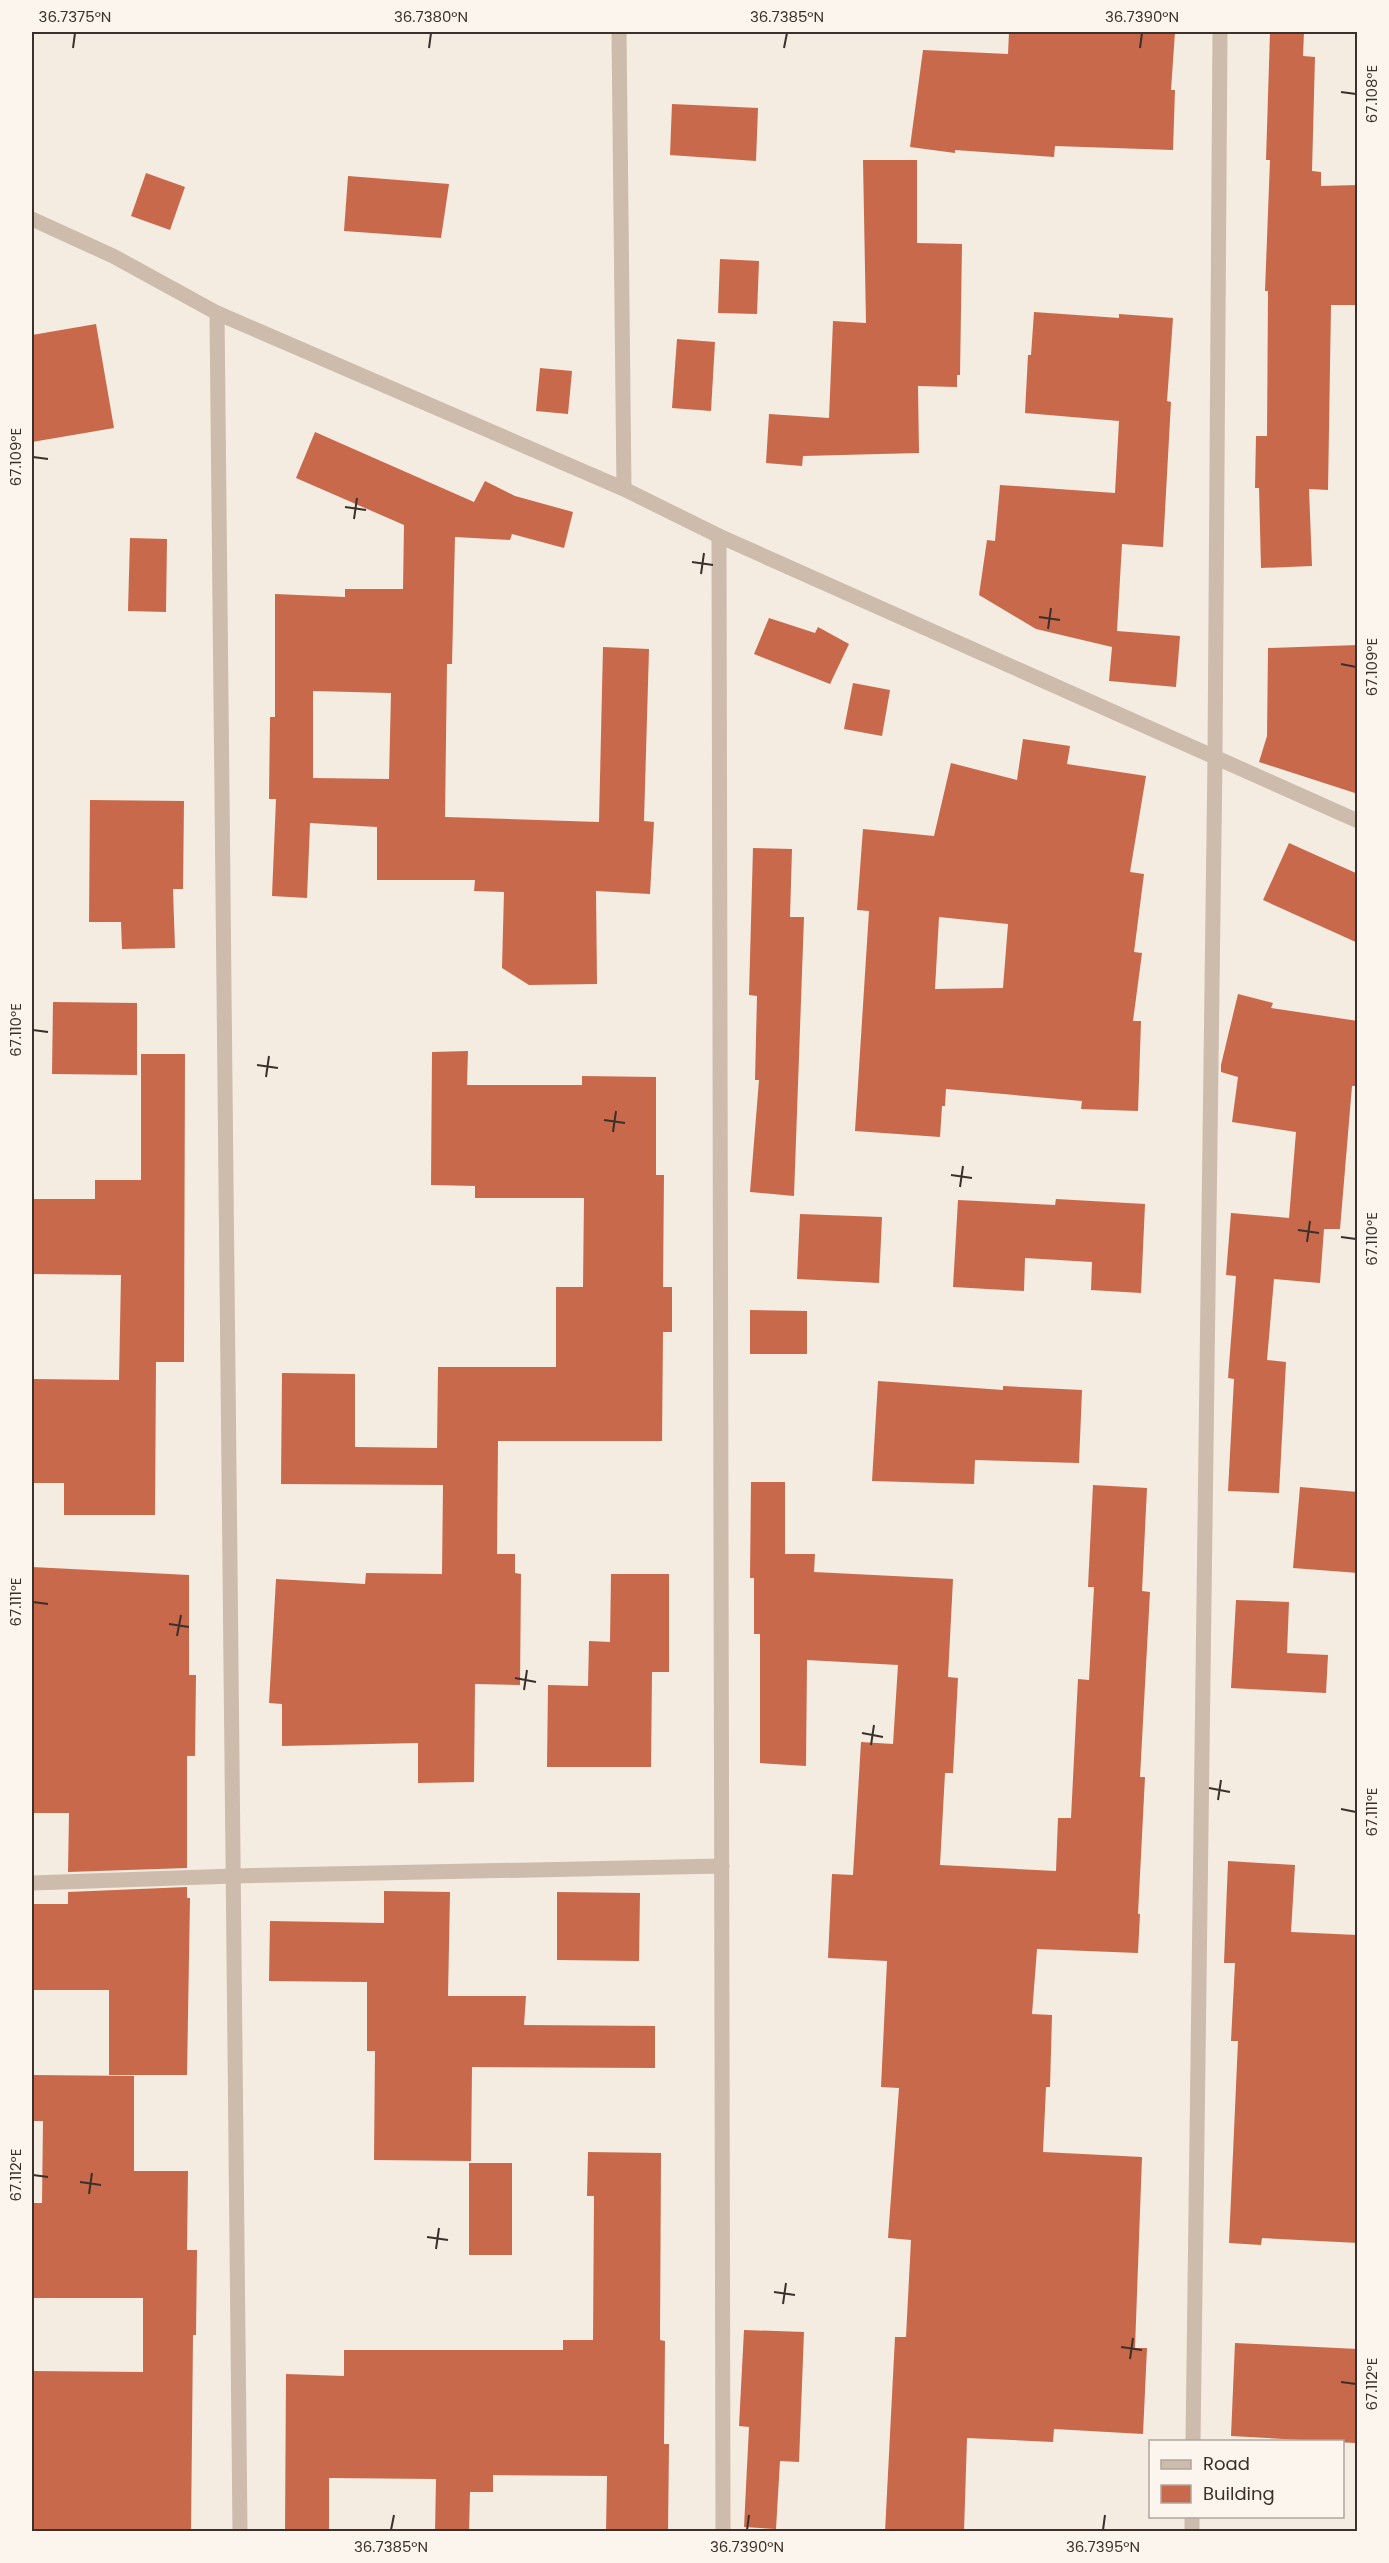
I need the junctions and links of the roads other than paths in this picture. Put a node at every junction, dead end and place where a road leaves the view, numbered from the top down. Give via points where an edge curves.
1 (619, 32) edge
2 (1220, 32) edge
3 (32, 219) edge
4 (217, 314) junction
5 (624, 489) junction
6 (719, 536) junction
7 (1215, 758) junction
8 (1358, 821) edge
9 (722, 1866) junction
10 (234, 1876) junction
11 (32, 1883) edge
12 (1193, 2440) edge
13 (240, 2532) edge
14 (723, 2532) edge

1 - 5 street
2 - 7 street
3 - 4 street via 113,256
4 - 5 street
4 - 10 street
5 - 6 street
6 - 7 street
6 - 9 street
7 - 8 street
7 - 12 street
9 - 10 street
9 - 14 street
10 - 11 street
10 - 13 street

